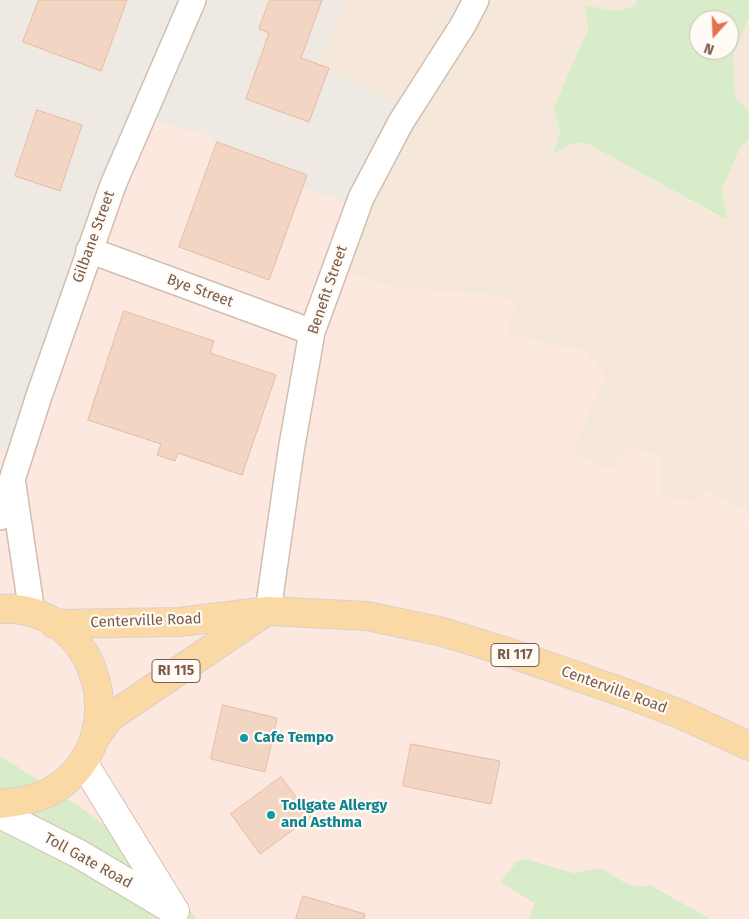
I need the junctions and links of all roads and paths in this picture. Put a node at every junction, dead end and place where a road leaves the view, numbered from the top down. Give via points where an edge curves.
1 (193, 0) edge
2 (476, 0) edge
3 (89, 250) junction
4 (312, 332) junction
5 (6, 479) edge
6 (0, 517) edge
7 (0, 610) edge
8 (268, 611) junction
9 (43, 618) junction
10 (749, 746) edge
11 (89, 751) junction
12 (0, 804) edge
13 (0, 814) edge
14 (178, 915) edge

1 - 3 street, Gilbane Street via 113,185
2 - 4 street, Benefit Street via 401,122 360,198
3 - 4 street, Bye Street
3 - 5 street, Gilbane Street
4 - 8 street, Benefit Street
5 - 6 street, Gilbane Street
5 - 9 street, Gilbane Street
7 - 9 main road, Centerville Road
8 - 9 main road, Centerville Road / RI 117 via 179,622
8 - 10 main road, Centerville Road / RI 117 via 367,616 443,632 622,692
8 - 11 main road, Centerville Road / RI 115 via 108,718
9 - 11 main road via 79,646 96,675 101,708
11 - 12 main road, Centerville Road via 60,786 31,800
11 - 14 main road, Toll Gate Road
13 - 14 main road, Toll Gate Road via 79,854

